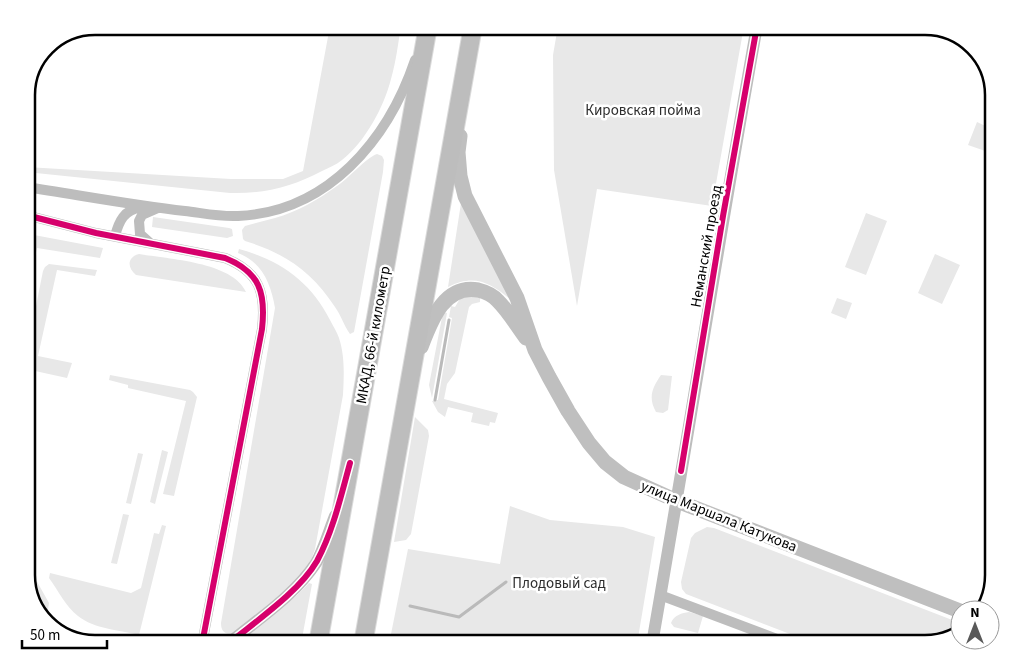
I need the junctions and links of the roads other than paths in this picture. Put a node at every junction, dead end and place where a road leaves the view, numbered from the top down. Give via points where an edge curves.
1 (425, 35) edge
2 (426, 35) edge
3 (471, 35) edge
4 (755, 35) edge
5 (465, 72) junction
6 (35, 188) edge
7 (147, 206) junction
8 (159, 208) junction
9 (35, 217) edge
10 (115, 236) junction
11 (152, 244) junction
12 (535, 350) junction
13 (411, 377) junction
14 (350, 463) junction
15 (677, 500) junction
16 (660, 595) junction
17 (950, 606) edge
18 (204, 635) edge
19 (239, 635) edge
20 (320, 635) edge
21 (365, 635) edge
22 (653, 635) edge
23 (766, 635) edge

1 - 8 street via 390,117 368,148 346,170 316,192 260,213 226,216
2 - 14 highway, МКАД, 66-й километр
3 - 5 highway
4 - 15 street, Неманский проезд
5 - 12 main road, улица Маршала Катукова via 458,152 462,182 517,298
5 - 13 highway
6 - 7 street
7 - 8 street
7 - 10 street via 129,210 122,216
8 - 11 street via 142,215 139,221 140,234
9 - 10 street
10 - 11 street
11 - 18 street via 238,263 256,281 264,308
12 - 13 main road, улица Маршала Катукова via 498,300 486,292 472,289 456,292 444,300 429,325
12 - 15 main road, улица Маршала Катукова via 568,411 605,462 624,477
13 - 21 highway
14 - 19 street via 339,503 316,562 292,591
14 - 20 highway, МКАД, 66-й километр
15 - 16 street, Неманский проезд
15 - 17 main road, улица Маршала Катукова
16 - 22 street, Неманский проезд
16 - 23 street

